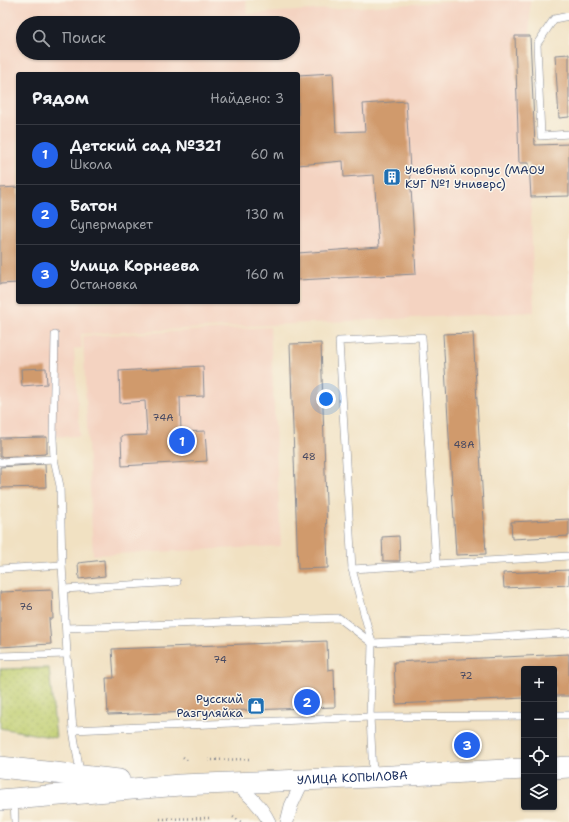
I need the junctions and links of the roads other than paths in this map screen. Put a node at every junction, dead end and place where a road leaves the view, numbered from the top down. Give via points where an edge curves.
1 (569, 16) edge
2 (569, 134) edge
3 (55, 335) dead end
4 (54, 459) junction
5 (0, 462) edge
6 (569, 556) edge
7 (436, 564) junction
8 (62, 566) junction
9 (0, 569) edge
10 (352, 570) junction
11 (176, 582) dead end
12 (64, 589) junction
13 (66, 628) junction
14 (569, 633) edge
15 (372, 643) junction
16 (67, 654) junction
17 (0, 656) edge
18 (557, 715) edge
19 (569, 715) edge
20 (521, 716) edge
21 (370, 718) junction
22 (73, 730) junction
23 (0, 767) edge
24 (569, 767) edge
25 (557, 768) edge
26 (521, 769) edge
27 (80, 777) junction
28 (373, 778) junction
29 (303, 780) junction
30 (234, 783) junction
31 (180, 785) junction
32 (7, 800) edge
33 (15, 822) edge
34 (269, 822) edge
35 (288, 822) edge

1 - 2 lane via 554,19 537,44 541,136
3 - 4 lane
4 - 5 lane
4 - 8 lane via 60,486
6 - 7 lane
7 - 10 lane
7 - 10 lane via 422,337 339,341
8 - 9 lane
8 - 12 lane
10 - 15 lane
11 - 12 lane
12 - 13 lane
13 - 15 lane via 339,618
13 - 16 lane
14 - 15 lane
15 - 21 lane
16 - 17 lane
16 - 22 lane
18 - 19 lane
20 - 21 lane
21 - 22 lane
21 - 28 lane
22 - 27 lane
23 - 27 main road, УЛИЦА КОПЫЛОВА
24 - 25 main road
26 - 28 main road, УЛИЦА КОПЫЛОВА
27 - 31 main road, УЛИЦА КОПЫЛОВА
28 - 29 main road, УЛИЦА КОПЫЛОВА
29 - 30 main road, УЛИЦА КОПЫЛОВА
29 - 35 street via 291,806
30 - 31 main road, УЛИЦА КОПЫЛОВА
30 - 34 street via 252,798
31 - 32 main road, УЛИЦА КОПЫЛОВА
32 - 33 lane

